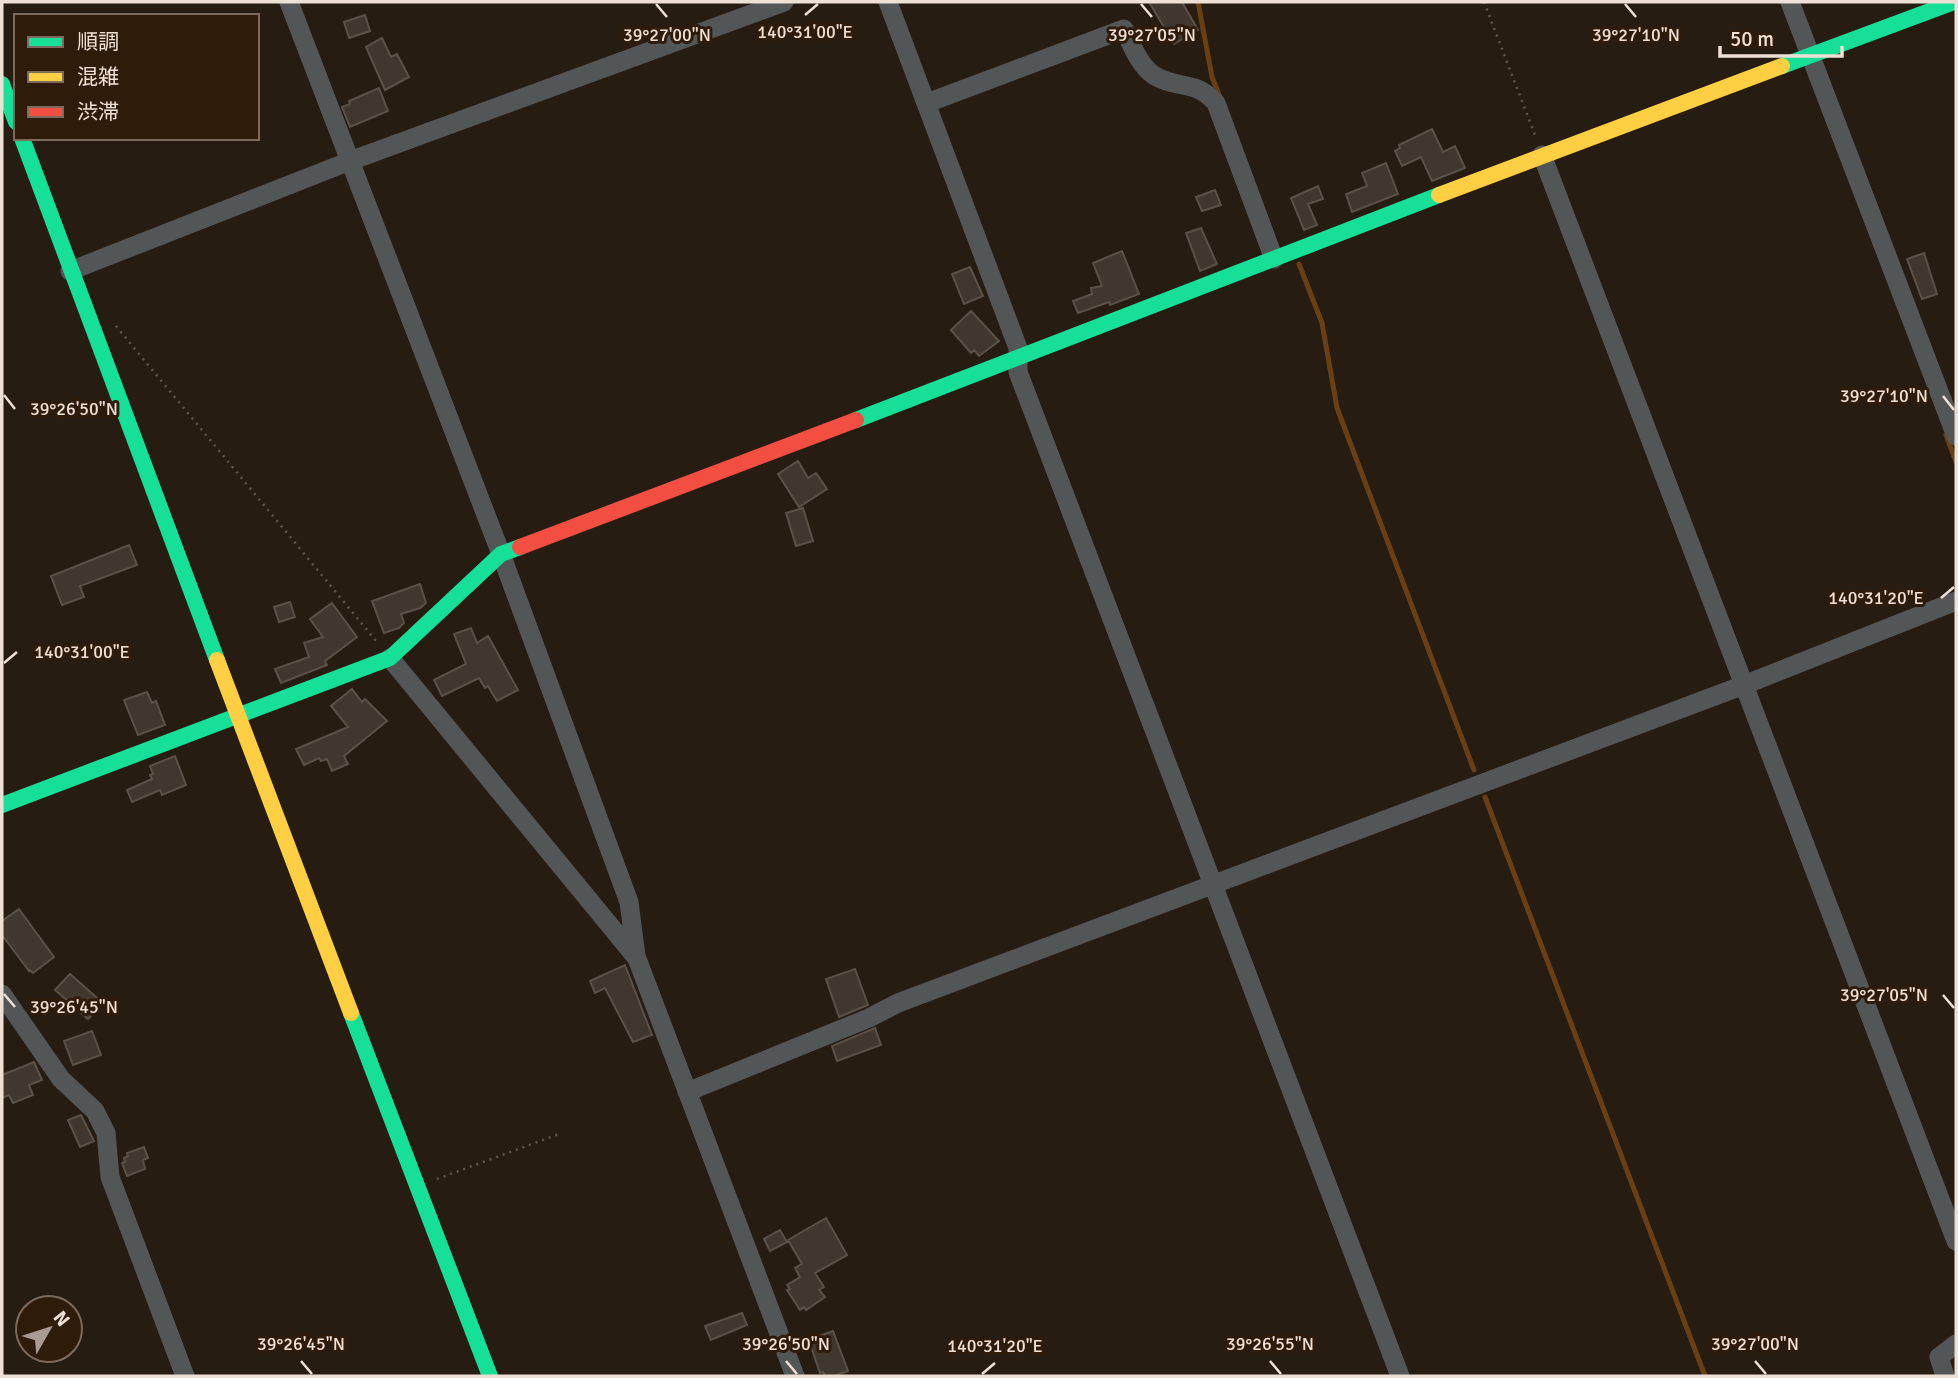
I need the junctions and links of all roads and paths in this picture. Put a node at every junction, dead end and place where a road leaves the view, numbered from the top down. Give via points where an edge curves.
1 (289, 2) edge
2 (784, 2) edge
3 (888, 2) edge
4 (1484, 2) edge
5 (1790, 2) edge
6 (1954, 2) edge
7 (1810, 56) junction
8 (2, 84) edge
9 (927, 103) junction
10 (14, 117) edge
11 (23, 140) edge
12 (1542, 155) junction
13 (350, 161) junction
14 (1274, 259) junction
15 (70, 271) junction
16 (113, 322) dead end
17 (1018, 358) junction
18 (1956, 436) edge
19 (500, 554) junction
20 (1956, 601) edge
21 (390, 658) junction
22 (1744, 685) junction
23 (237, 715) junction
24 (2, 805) edge
25 (1213, 884) junction
26 (636, 956) junction
27 (2, 994) edge
28 (687, 1092) junction
29 (559, 1134) dead end
30 (417, 1186) junction
31 (1956, 1241) edge
32 (1956, 1344) edge
33 (186, 1376) edge
34 (490, 1376) edge
35 (795, 1376) edge
36 (1400, 1376) edge
37 (1945, 1376) edge

1 - 13 street
2 - 13 street
3 - 9 street
4 - 12 path
5 - 7 street
6 - 7 street
7 - 12 street
7 - 18 street
8 - 10 street
9 - 14 street via 1124,29 1153,75 1174,84 1196,86 1216,103
9 - 17 street
11 - 15 street
12 - 14 street
12 - 22 street
13 - 15 street
13 - 19 street
14 - 17 street
15 - 23 street
16 - 21 path
17 - 19 street
17 - 25 street via 1018,372
19 - 21 street
19 - 26 street via 629,902
20 - 22 street
21 - 23 street
21 - 26 street
22 - 25 street
22 - 31 street
23 - 24 street
23 - 30 street
25 - 28 street via 898,1003
25 - 36 street
26 - 28 street
27 - 33 street via 61,1079 95,1111 106,1133 110,1177
28 - 35 street
29 - 30 path
30 - 34 street
32 - 37 street via 1939,1357

